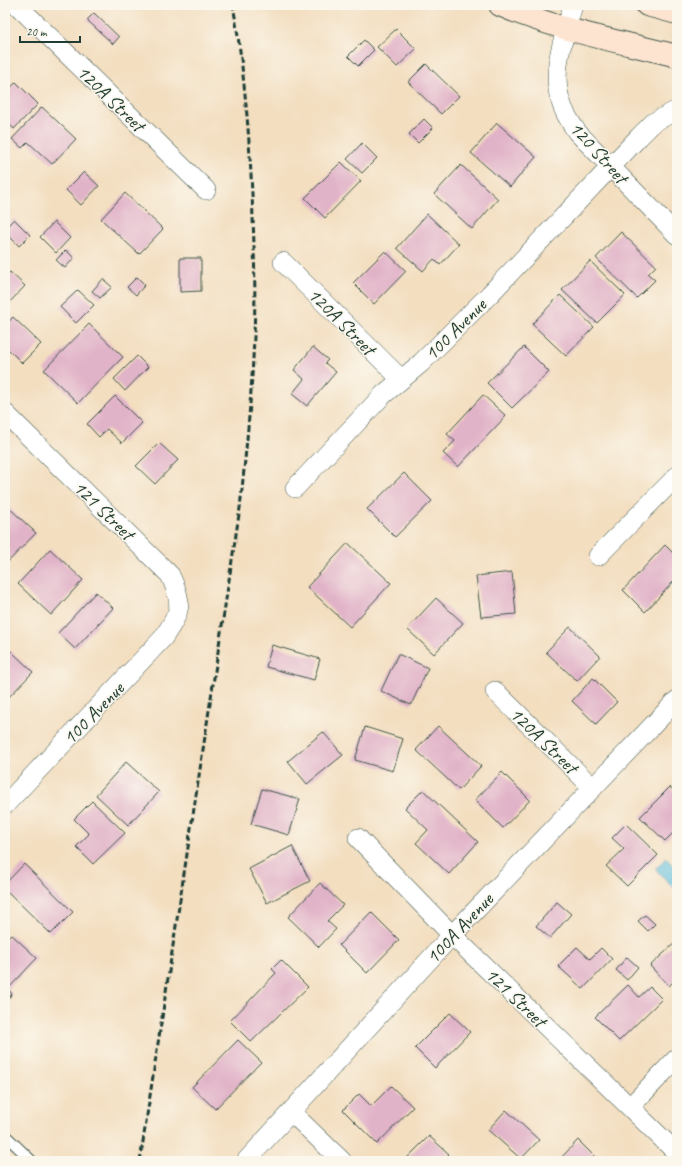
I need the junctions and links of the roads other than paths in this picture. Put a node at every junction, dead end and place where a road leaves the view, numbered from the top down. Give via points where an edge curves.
1 (17, 5) edge
2 (500, 5) edge
3 (574, 5) edge
4 (648, 5) edge
5 (677, 13) edge
6 (567, 28) junction
7 (677, 56) edge
8 (677, 110) edge
9 (611, 167) junction
10 (206, 190) dead end
11 (677, 234) edge
12 (283, 262) dead end
13 (401, 379) junction
14 (5, 413) edge
15 (677, 476) edge
16 (295, 488) dead end
17 (598, 556) dead end
18 (176, 618) joint
19 (495, 692) dead end
20 (677, 700) edge
21 (593, 788) junction
22 (5, 805) edge
23 (358, 838) dead end
24 (452, 935) junction
25 (677, 1058) edge
26 (630, 1107) junction
27 (291, 1112) junction
28 (5, 1135) edge
29 (677, 1153) edge
30 (32, 1161) edge
31 (246, 1161) edge
32 (342, 1161) edge

1 - 10 street, 120A Street
2 - 6 main road
3 - 6 street, 120 Street
4 - 5 main road
6 - 7 main road
6 - 9 street, 120 Street via 558,62 557,85 560,100 577,132
8 - 9 street, 100 Avenue via 654,122
9 - 11 street, 120 Street
9 - 13 street, 100 Avenue via 490,294 421,363
12 - 13 street, 120A Street
13 - 16 street, 100 Avenue
14 - 18 street, 121 Street via 170,575 180,604
15 - 17 street
18 - 22 street, 100 Avenue via 163,638
19 - 21 street, 120A Street
20 - 21 street, 100A Avenue
21 - 24 street, 100A Avenue
23 - 24 street, 121 Street
24 - 26 street, 121 Street
24 - 27 street, 100A Avenue
25 - 26 street
26 - 29 street, 121 Street
27 - 31 street, 100A Avenue
27 - 32 street
28 - 30 lane

